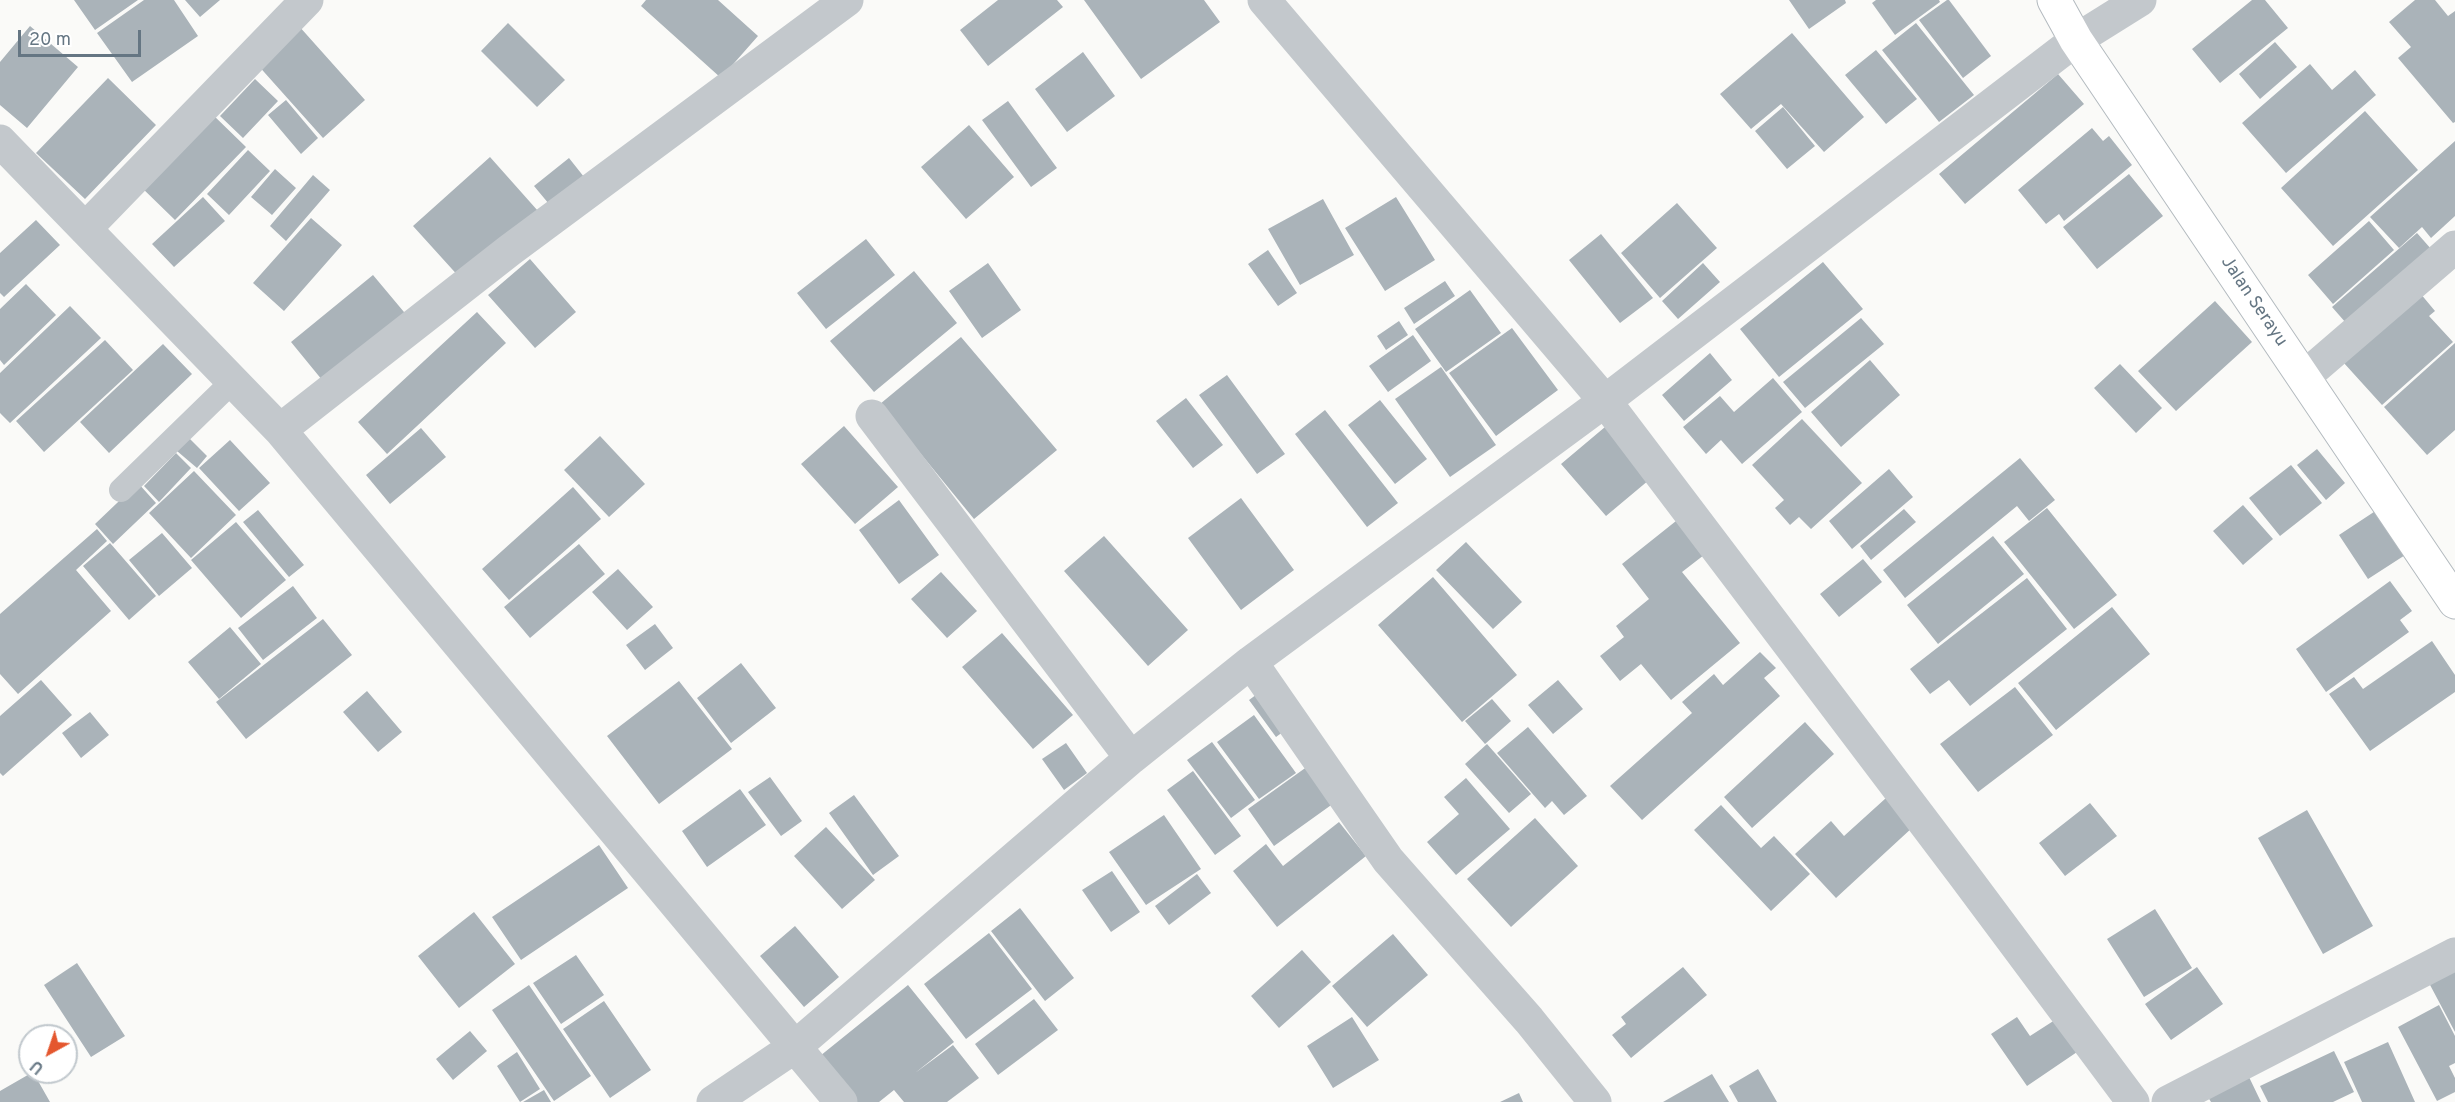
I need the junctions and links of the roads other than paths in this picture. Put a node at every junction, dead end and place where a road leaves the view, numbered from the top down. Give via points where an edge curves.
1 (307, 0) edge
2 (847, 0) edge
3 (1264, 0) edge
4 (2054, 0) edge
5 (2140, 0) edge
6 (2076, 40) junction
7 (0, 141) edge
8 (85, 229) junction
9 (2455, 247) edge
10 (2304, 377) junction
11 (232, 382) junction
12 (1605, 402) junction
13 (872, 416) dead end
14 (280, 430) junction
15 (122, 490) dead end
16 (2455, 602) edge
17 (1251, 662) junction
18 (1131, 758) junction
19 (2455, 954) edge
20 (796, 1046) junction
21 (713, 1102) edge
22 (841, 1102) edge
23 (1595, 1102) edge
24 (2133, 1102) edge
25 (2168, 1102) edge

1 - 8 street
2 - 14 street via 510,250
3 - 12 street
4 - 6 street, Jalan Serayu
5 - 6 street
6 - 10 street, Jalan Serayu
6 - 12 street
7 - 8 street
8 - 11 street
9 - 10 street
10 - 16 street, Jalan Serayu
11 - 14 street
11 - 15 lane
12 - 17 street
12 - 24 street
13 - 18 street
14 - 20 street
17 - 18 street
17 - 23 street via 1388,860 1529,1020
18 - 20 street
19 - 25 street
20 - 21 street
20 - 22 street

